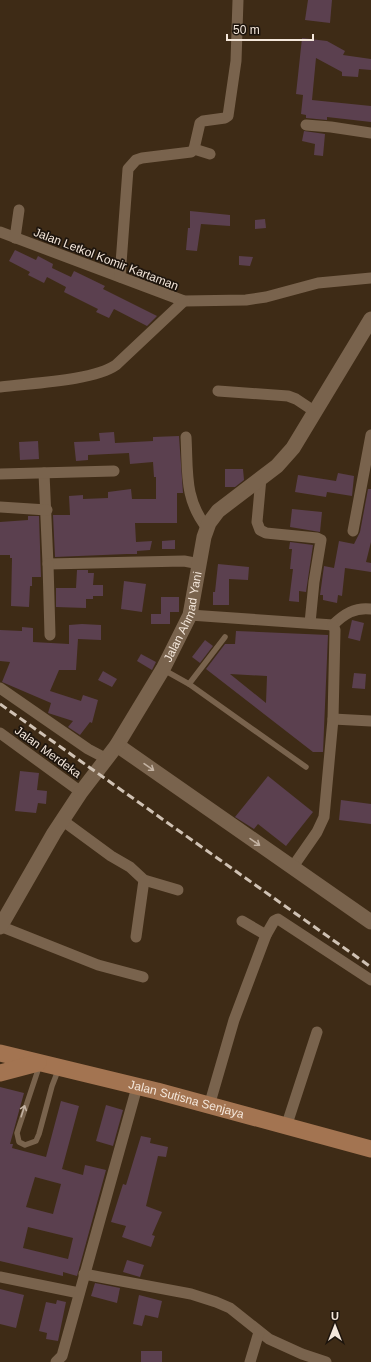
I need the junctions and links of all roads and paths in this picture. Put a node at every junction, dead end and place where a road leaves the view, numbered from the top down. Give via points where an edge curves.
1 (238, 0) edge
2 (306, 125) dead end
3 (371, 133) edge
4 (194, 149) junction
5 (210, 154) dead end
6 (19, 210) dead end
7 (0, 232) edge
8 (15, 238) junction
9 (120, 277) junction
10 (371, 278) edge
11 (184, 301) junction
12 (371, 318) edge
13 (0, 387) edge
14 (218, 392) dead end
15 (314, 411) junction
16 (371, 435) edge
17 (186, 437) dead end
18 (114, 471) dead end
19 (44, 473) junction
20 (0, 474) edge
21 (261, 478) junction
22 (0, 507) edge
23 (47, 510) junction
24 (207, 528) junction
25 (353, 531) dead end
26 (48, 564) junction
27 (200, 564) junction
28 (371, 609) edge
29 (190, 615) junction
30 (310, 622) junction
31 (333, 625) junction
32 (50, 635) dead end
33 (224, 638) dead end
34 (163, 669) junction
35 (189, 684) junction
36 (0, 688) edge
37 (333, 719) junction
38 (371, 721) edge
39 (0, 733) edge
40 (117, 745) junction
41 (107, 759) junction
42 (306, 767) dead end
43 (85, 787) junction
44 (62, 820) junction
45 (292, 868) junction
46 (144, 880) junction
47 (178, 890) dead end
48 (242, 921) dead end
49 (371, 922) edge
50 (0, 926) edge
51 (266, 935) junction
52 (136, 937) dead end
53 (143, 977) dead end
54 (371, 980) edge
55 (317, 1032) dead end
56 (0, 1053) edge
57 (39, 1063) junction
58 (60, 1068) junction
59 (0, 1073) edge
60 (137, 1087) junction
61 (209, 1106) junction
62 (286, 1127) junction
63 (371, 1149) edge
64 (84, 1274) junction
65 (0, 1277) edge
66 (79, 1293) junction
67 (259, 1332) junction
68 (56, 1362) edge
69 (250, 1362) edge
70 (326, 1362) edge

1 - 4 street via 236,61 228,113 225,118 200,123
2 - 3 street via 332,126
4 - 5 street
4 - 9 street via 142,158 136,160 128,169
6 - 8 street
7 - 8 street, Jalan Letkol Komir Kartaman
8 - 9 street, Jalan Letkol Komir Kartaman
9 - 11 street, Jalan Letkol Komir Kartaman
10 - 11 street, Jalan Letkol Komir Kartaman via 318,283 246,300
11 - 13 street via 116,365 105,372
12 - 15 street, Jalan Ahmad Yani
14 - 15 street via 288,396
15 - 21 street, Jalan Ahmad Yani via 293,448 277,466
16 - 25 street
17 - 24 street via 191,501
18 - 19 street
19 - 20 street
19 - 23 street
21 - 24 street, Jalan Ahmad Yani via 218,511
21 - 30 street via 257,522 260,530 321,540
22 - 23 street
23 - 26 street
24 - 27 street, Jalan Ahmad Yani
26 - 27 street via 184,560
26 - 32 street
27 - 29 street, Jalan Ahmad Yani
28 - 31 street via 350,612
29 - 30 street
29 - 34 street, Jalan Ahmad Yani
30 - 31 street
31 - 37 street
33 - 35 lane
34 - 35 lane
34 - 40 street, Jalan Ahmad Yani
35 - 42 lane
36 - 41 street via 88,749
37 - 38 street
37 - 45 street via 324,817 317,832
39 - 43 street, Jalan Merdeka
40 - 41 street, Jalan Ahmad Yani
40 -> 45 street
41 - 43 street, Jalan Ahmad Yani
43 - 44 street, Jalan Ahmad Yani
44 - 46 street via 130,867
44 - 50 street, Jalan Ahmad Yani
45 - 49 street
46 - 47 street
46 - 52 street
48 - 51 street
50 - 53 street via 98,965
51 - 54 street via 278,919
51 - 61 street via 234,1020
55 - 62 street
56 - 57 main road, Jalan Sutisna Senjaya
57 - 58 main road, Jalan Sutisna Senjaya
58 -> 57 lane via 36,1141 24,1145 19,1142 17,1132
57 - 59 main road
58 - 60 main road, Jalan Sutisna Senjaya
60 - 61 main road, Jalan Sutisna Senjaya
60 - 64 street
61 - 62 main road, Jalan Sutisna Senjaya
62 - 63 main road, Jalan Sutisna Senjaya
64 - 66 street
64 - 67 street via 191,1294 230,1308
65 - 66 street
66 - 68 street via 62,1356
67 - 69 street
67 - 70 street via 302,1354

